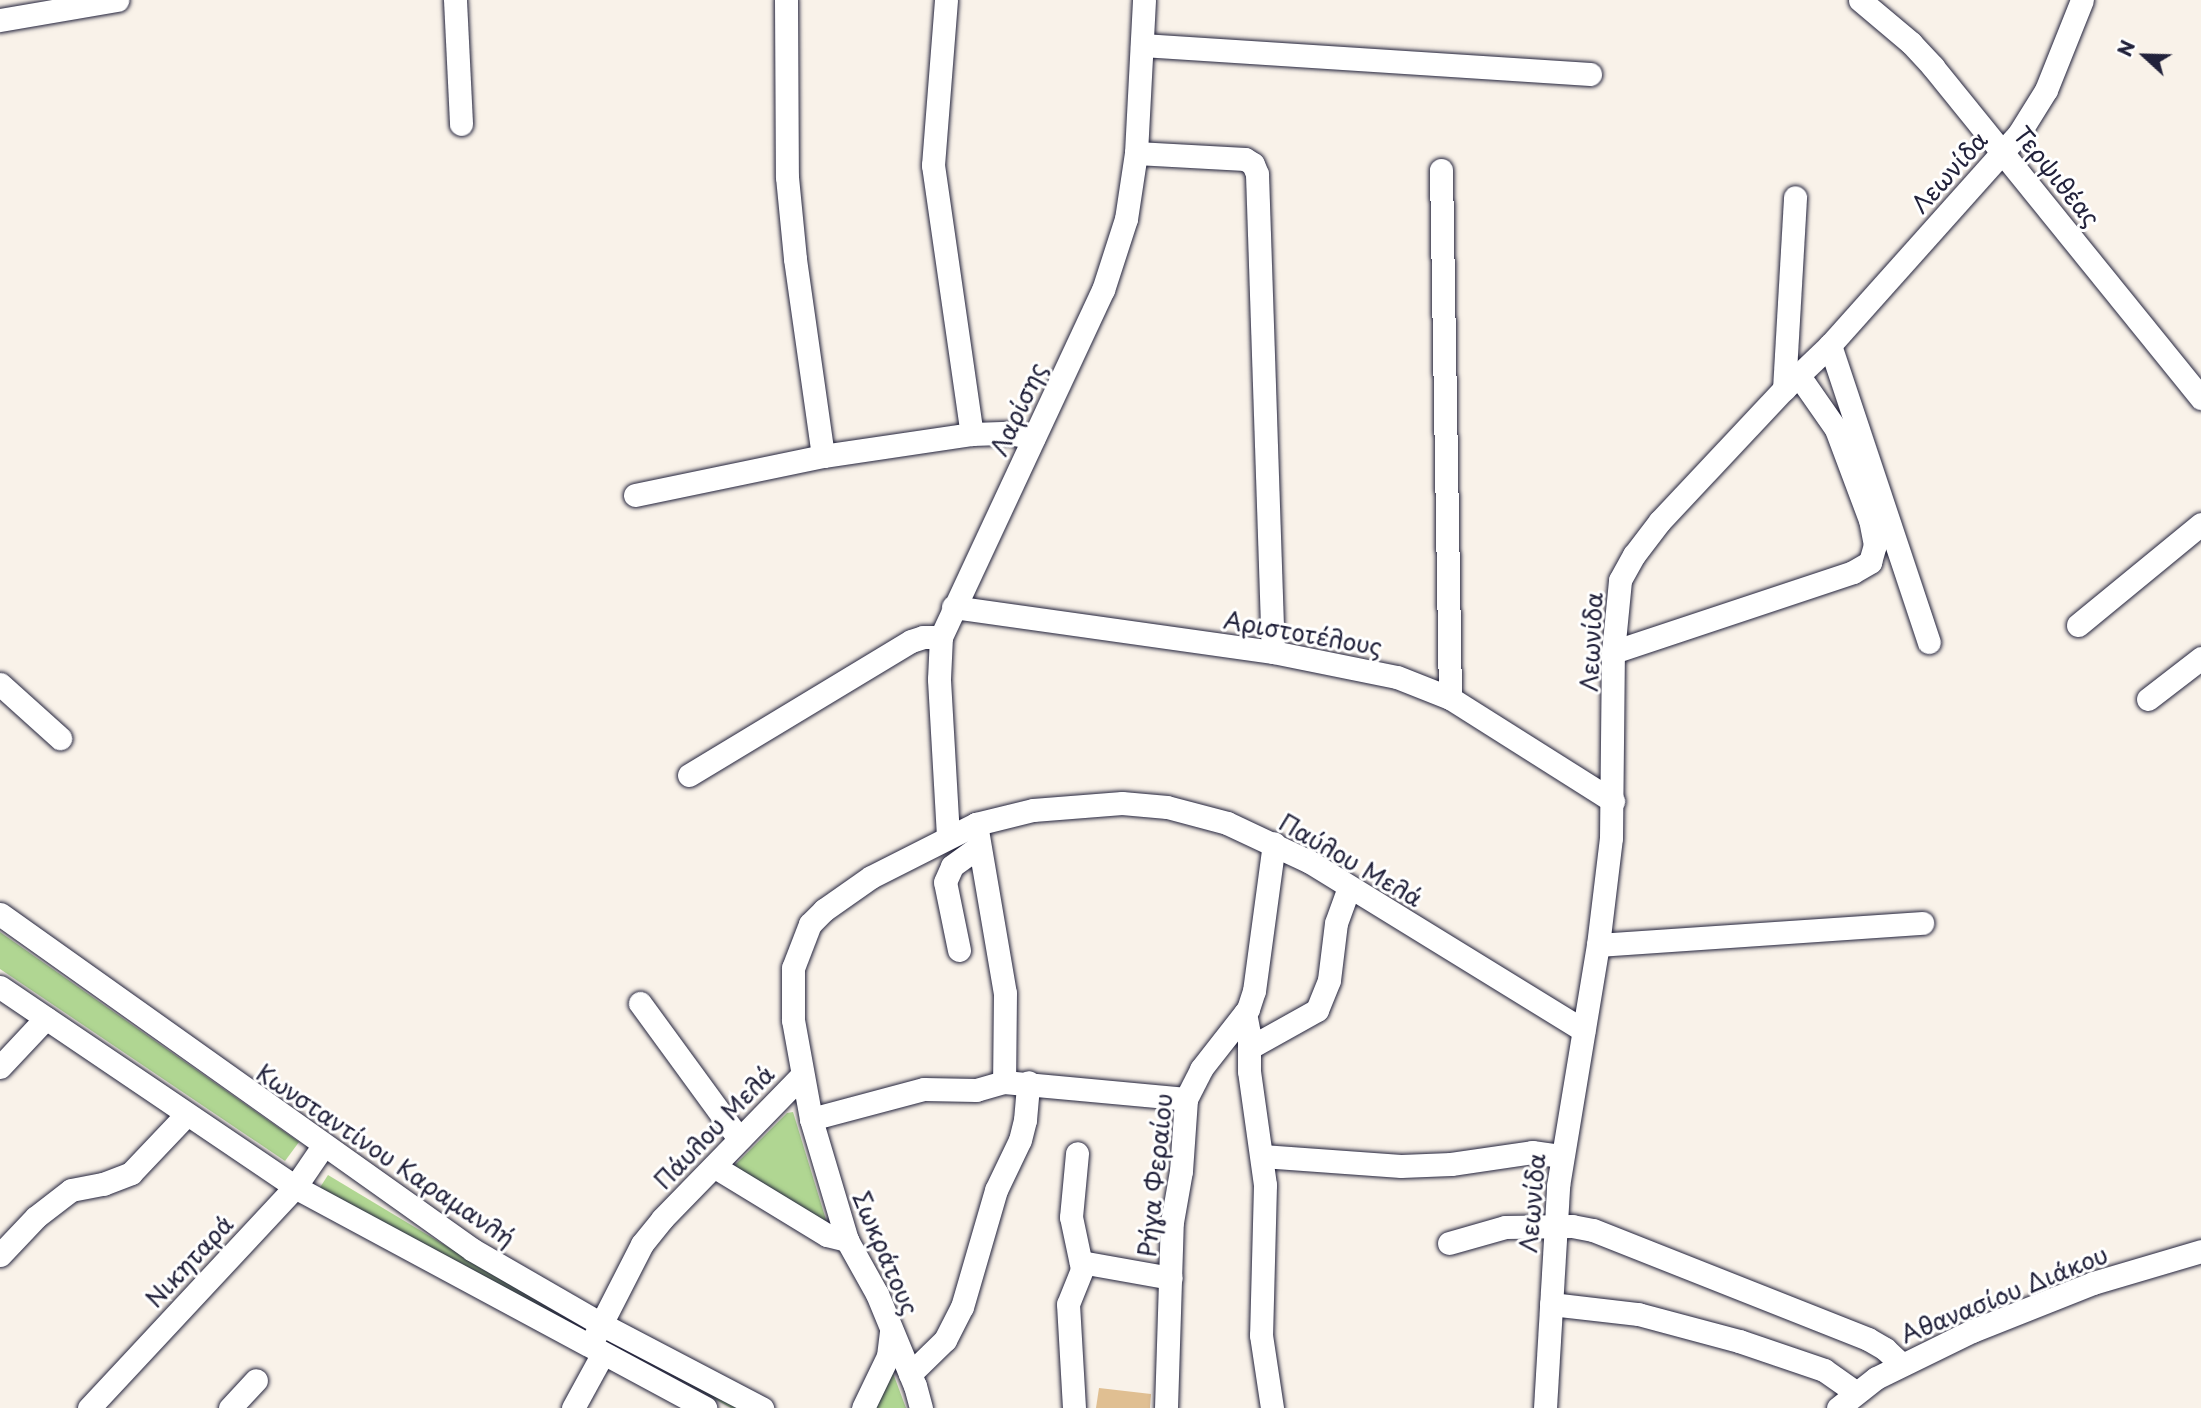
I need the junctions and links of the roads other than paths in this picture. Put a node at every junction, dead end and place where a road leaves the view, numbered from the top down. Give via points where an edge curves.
1 (117, 0) edge
2 (454, 0) edge
3 (786, 0) edge
4 (946, 0) edge
5 (1144, 0) edge
6 (1860, 0) edge
7 (2082, 0) edge
8 (0, 20) edge
9 (1142, 45) junction
10 (1590, 74) dead end
11 (461, 124) dead end
12 (2003, 149) junction
13 (1136, 153) junction
14 (1441, 170) dead end
15 (1795, 197) dead end
16 (1830, 345) junction
17 (1791, 383) junction
18 (2201, 398) edge
19 (972, 435) junction
20 (1034, 438) junction
21 (823, 456) junction
22 (635, 495) dead end
23 (2201, 524) edge
24 (953, 607) junction
25 (2078, 625) dead end
26 (941, 637) junction
27 (1929, 642) dead end
28 (1273, 652) junction
29 (1613, 652) junction
30 (2201, 658) edge
31 (0, 684) edge
32 (1450, 698) junction
33 (2148, 699) dead end
34 (60, 738) dead end
35 (689, 775) dead end
36 (1613, 801) junction
37 (977, 835) junction
38 (948, 836) junction
39 (1275, 843) junction
40 (1349, 887) junction
41 (0, 914) edge
42 (1922, 923) dead end
43 (1598, 946) junction
44 (959, 950) dead end
45 (0, 987) edge
46 (640, 1003) dead end
47 (1245, 1013) junction
48 (46, 1018) junction
49 (1583, 1030) junction
50 (1249, 1048) junction
51 (0, 1067) edge
52 (802, 1075) junction
53 (1004, 1082) junction
54 (1028, 1082) junction
55 (1186, 1099) junction
56 (187, 1114) junction
57 (811, 1119) junction
58 (739, 1139) junction
59 (323, 1146) junction
60 (1077, 1153) dead end
61 (1262, 1156) junction
62 (1562, 1156) junction
63 (715, 1167) junction
64 (295, 1186) junction
65 (1555, 1226) junction
66 (847, 1240) junction
67 (1449, 1243) dead end
68 (2201, 1251) edge
69 (0, 1255) edge
70 (1081, 1262) junction
71 (1171, 1278) junction
72 (1550, 1304) junction
73 (601, 1324) junction
74 (891, 1330) junction
75 (596, 1351) junction
76 (1902, 1365) junction
77 (910, 1374) junction
78 (256, 1380) dead end
79 (1855, 1392) junction
80 (89, 1408) edge
81 (230, 1408) edge
82 (573, 1408) edge
83 (705, 1408) edge
84 (762, 1408) edge
85 (863, 1408) edge
86 (921, 1408) edge
87 (1074, 1408) edge
88 (1166, 1408) edge
89 (1272, 1408) edge
90 (1545, 1408) edge
91 (1838, 1408) edge

1 - 8 street
2 - 11 street
3 - 21 street via 787,177
4 - 19 street via 933,165
5 - 9 street, Λαρίσης
6 - 12 street, Τερψιθέας via 1911,43
7 - 12 street, Λεωνίδα via 2046,90 2018,135
9 - 10 street
9 - 13 street, Λαρίσης
12 - 16 street, Λεωνίδα
12 - 18 street, Τερψιθέας
13 - 20 street, Λαρίσης via 1126,219 1103,290
13 - 28 street via 1245,159 1257,174
14 - 32 street
15 - 17 street
16 - 17 street, Λεωνίδα
16 - 27 street
17 - 29 street, Λεωνίδα via 1634,555 1618,592
17 - 29 street via 1836,429 1870,520 1875,545 1870,562 1853,572
19 - 20 street via 1009,433
19 - 21 street
20 - 24 street, Λαρίσης
21 - 22 street
23 - 25 street
24 - 26 street, Λαρίσης
24 - 28 street, Αριστοτέλους
26 - 35 street via 911,641
26 - 38 street, Λαρίσης
28 - 32 street, Αριστοτέλους via 1375,670
29 - 36 street, Λεωνίδα
30 - 33 street
31 - 34 street
32 - 36 street, Αριστοτέλους
36 - 43 street, Λεωνίδα
37 - 38 street, Παύλου Μελά
37 - 39 street, Παύλου Μελά via 1033,810 1122,803 1167,807
37 - 44 street via 945,882
37 - 53 street via 1005,993
38 - 52 street, Πάυλου Μελά via 872,877 810,924 793,968 793,1020
39 - 40 street, Παύλου Μελά
39 - 47 street, Ρήγα Φεραίου via 1262,950
40 - 49 street, Παύλου Μελά
40 - 50 street via 1336,923 1329,980 1317,1010
41 - 59 street, Κωνσταντίνου Καραμανλή
42 - 43 street
43 - 49 street, Λεωνίδα
45 - 48 street
46 - 58 street
47 - 50 street
47 - 55 street, Ρήγα Φεραίου via 1201,1069
48 - 51 street
48 - 56 street
49 - 62 street, Λεωνίδα
50 - 61 street
52 - 57 street, Σωκράτους
52 - 58 street, Πάυλου Μελά
53 - 54 street
53 - 57 street via 976,1090 924,1089
54 - 55 street
54 - 77 street via 1020,1140 996,1190 962,1307 945,1340
55 - 71 street, Ρήγα Φεραίου via 1181,1171 1171,1222
56 - 64 street
56 - 69 street via 131,1173 71,1190 36,1217
57 - 66 street, Σωκράτους
58 - 63 street, Πάυλου Μελά
59 - 64 street, Νικηταρά
59 - 73 street, Κωνσταντίνου Καραμανλή via 473,1250
60 - 70 street via 1070,1198
61 - 62 street via 1401,1166 1532,1152
61 - 89 street via 1261,1335
62 - 65 street, Λεωνίδα
63 - 66 street via 805,1223
63 - 73 street, Πάυλου Μελά via 642,1244
64 - 75 street
64 - 80 street, Νικηταρά
65 - 67 street via 1505,1227
65 - 72 street, Λεωνίδα
65 - 76 street via 1615,1237 1868,1339
66 - 74 street, Σωκράτους
68 - 76 street, Αθανασίου Διάκου via 2069,1292
70 - 71 street
70 - 87 street via 1068,1304
71 - 88 street, Ρήγα Φεραίου
72 - 79 street via 1638,1314 1739,1341 1824,1370
72 - 90 street, Λεωνίδα
73 - 75 street, Πάυλου Μελά
73 - 84 street, Κωνσταντίνου Καραμανλή
74 - 77 street, Σωκράτους
74 - 85 street via 888,1356
75 - 82 street, Πάυλου Μελά
75 - 83 street
76 - 79 street, Αθανασίου Διάκου
77 - 86 street, Σωκράτους
78 - 81 street
79 - 91 street, Αθανασίου Διάκου

